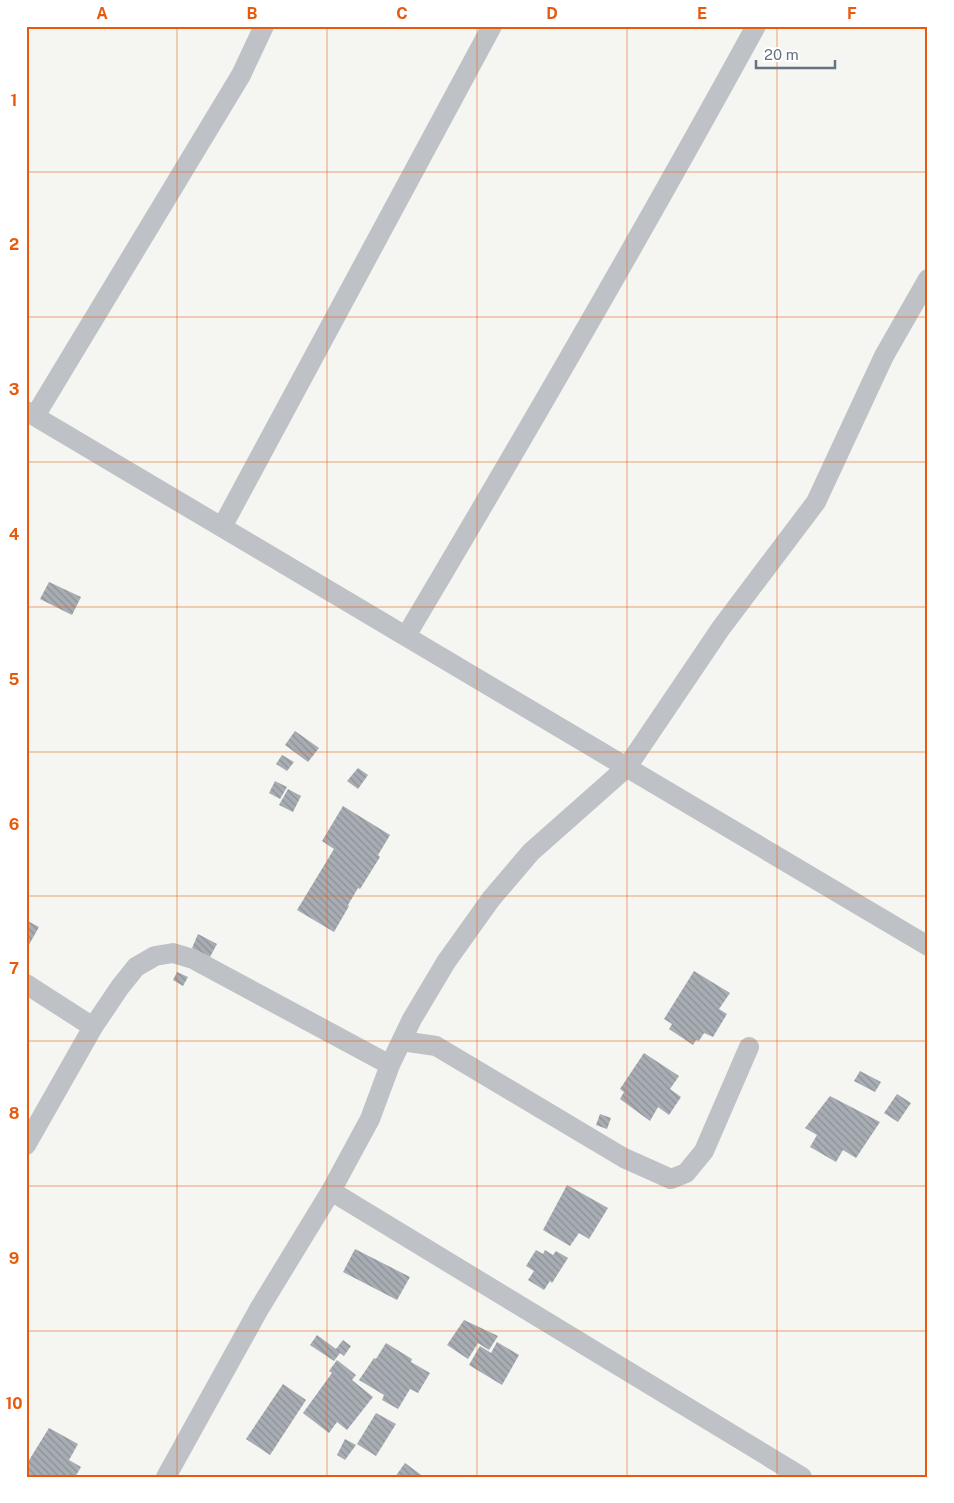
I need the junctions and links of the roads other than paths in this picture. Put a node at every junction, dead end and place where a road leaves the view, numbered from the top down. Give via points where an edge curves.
1 (264, 26) edge
2 (492, 26) edge
3 (756, 26) edge
4 (928, 279) edge
5 (31, 413) edge
6 (222, 527) junction
7 (406, 636) junction
8 (626, 767) junction
9 (928, 946) edge
10 (26, 984) edge
11 (93, 1027) junction
12 (402, 1040) junction
13 (749, 1047) dead end
14 (390, 1065) junction
15 (26, 1145) edge
16 (330, 1191) junction
17 (166, 1477) edge
18 (802, 1477) edge

1 - 5 street via 241,75
2 - 6 street
3 - 7 street via 677,170
4 - 8 street via 884,356 816,502 721,628
5 - 6 street
6 - 7 street
7 - 8 street
8 - 9 street
8 - 12 street via 531,852 492,899 446,962
10 - 11 street
11 - 14 street via 136,967 155,956 173,953 194,959
11 - 15 street
12 - 13 street via 436,1046 624,1158 671,1179 686,1173 704,1150
12 - 14 street
14 - 16 street via 370,1119
16 - 17 street via 259,1309
16 - 18 street

